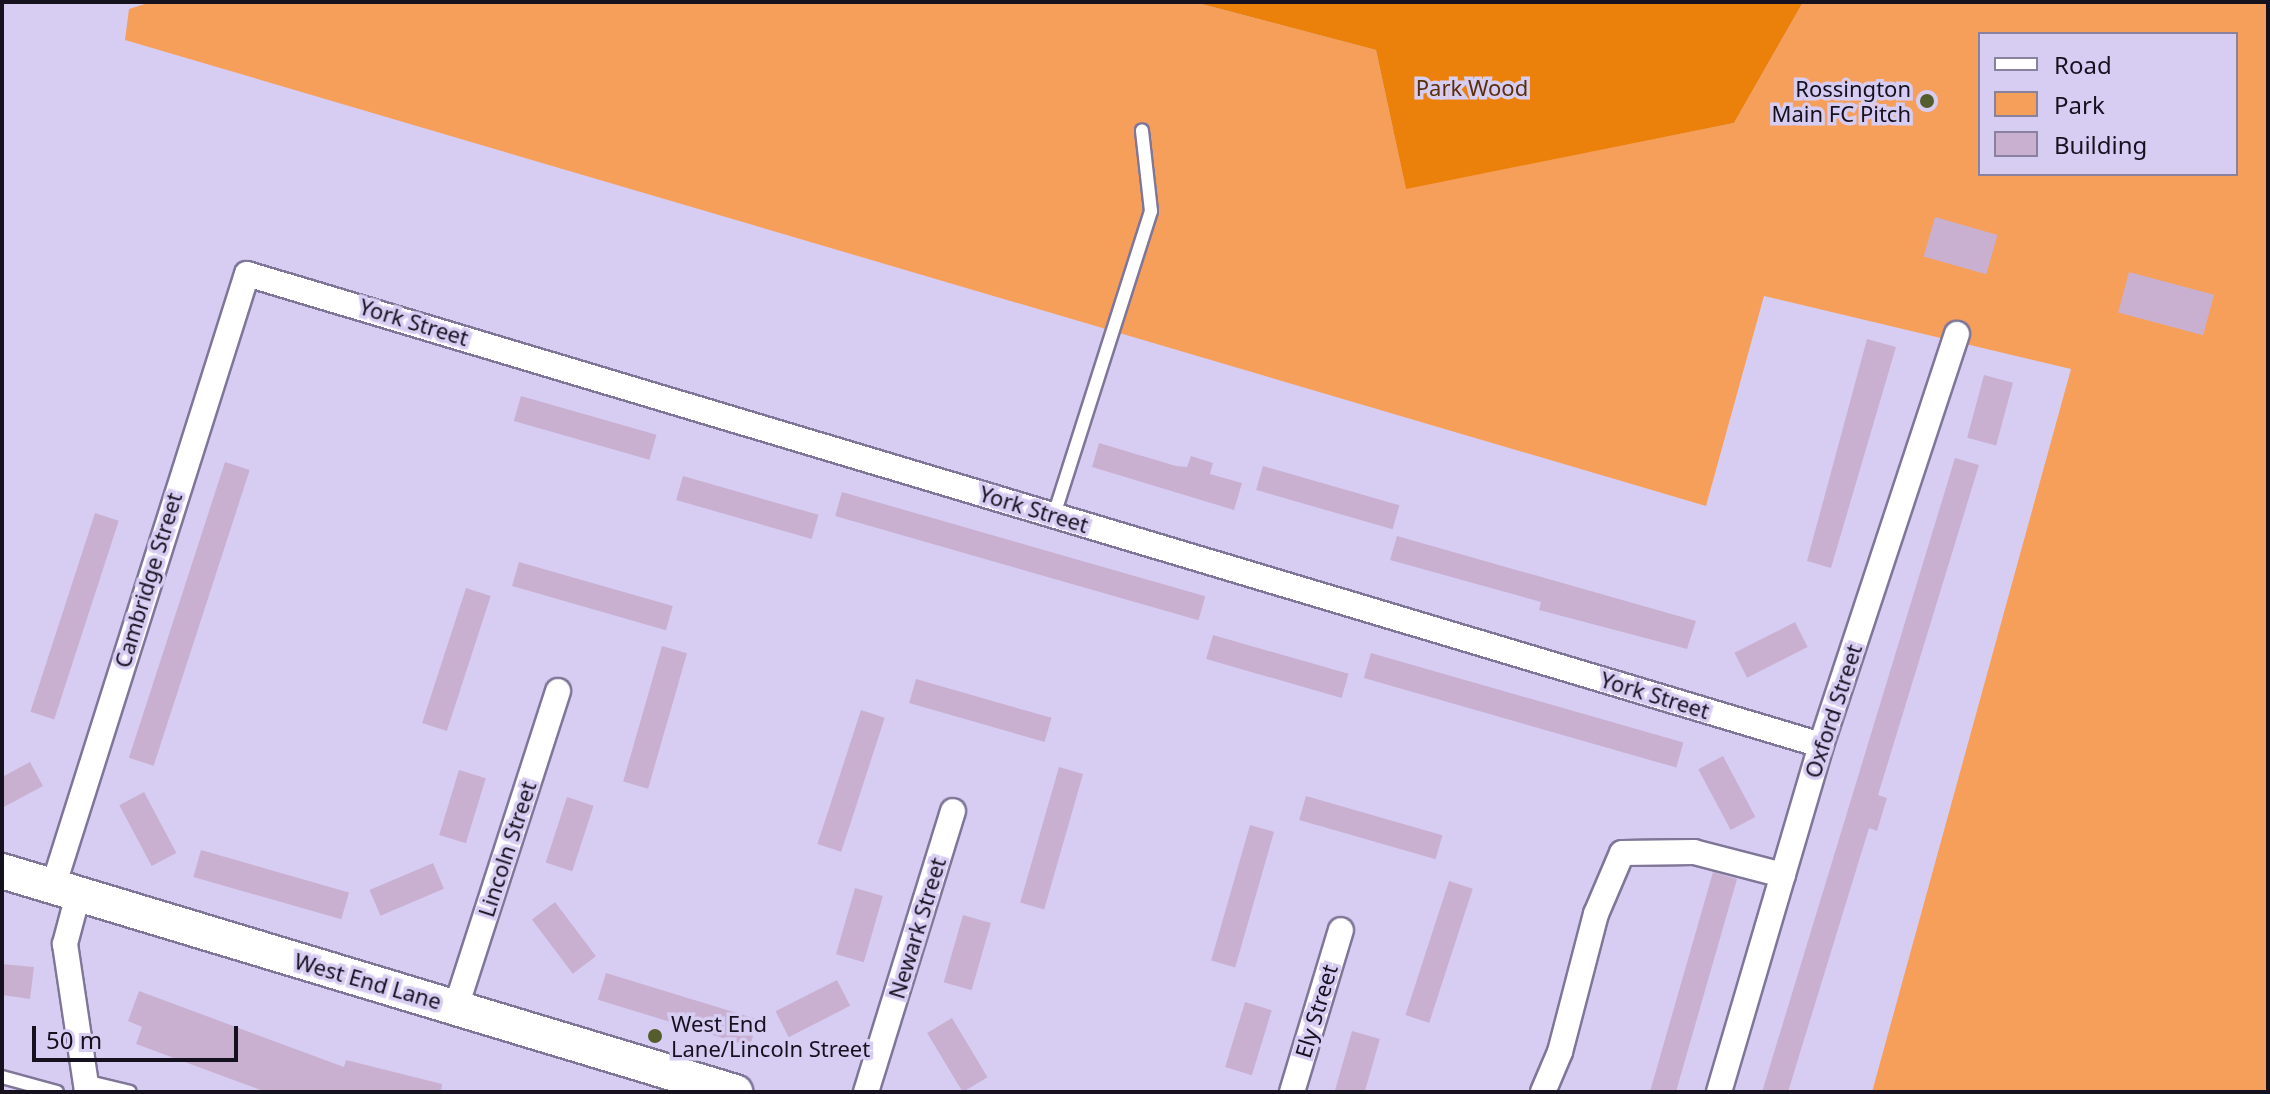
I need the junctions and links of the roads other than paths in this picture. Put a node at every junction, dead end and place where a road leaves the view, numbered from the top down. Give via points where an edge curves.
1 (1142, 131) dead end
2 (247, 274) joint
3 (1957, 334) dead end
4 (1054, 515) junction
5 (558, 691) dead end
6 (1821, 745) junction
7 (953, 811) dead end
8 (2, 871) edge
9 (1783, 875) junction
10 (66, 891) junction
11 (1341, 930) dead end
12 (456, 1007) junction
13 (2, 1077) edge
14 (86, 1086) edge
15 (57, 1092) edge
16 (130, 1092) edge
17 (735, 1092) edge
18 (866, 1092) edge
19 (1292, 1092) edge
20 (1543, 1092) edge
21 (1719, 1092) edge

1 - 4 lane via 1151,211
2 - 4 street, York Street
2 - 10 street, Cambridge Street
3 - 6 street, Oxford Street
4 - 6 street, York Street
5 - 12 street, Lincoln Street
6 - 9 street, Oxford Street
7 - 18 street, Newark Street
8 - 10 street, West End Lane
9 - 20 street via 1694,852 1622,853 1596,914 1560,1052
9 - 21 street, Oxford Street
10 - 12 street, West End Lane
10 - 14 street, Cambridge Street via 65,944
11 - 19 street, Ely Street
12 - 17 street, West End Lane
13 - 15 lane
14 - 16 lane

